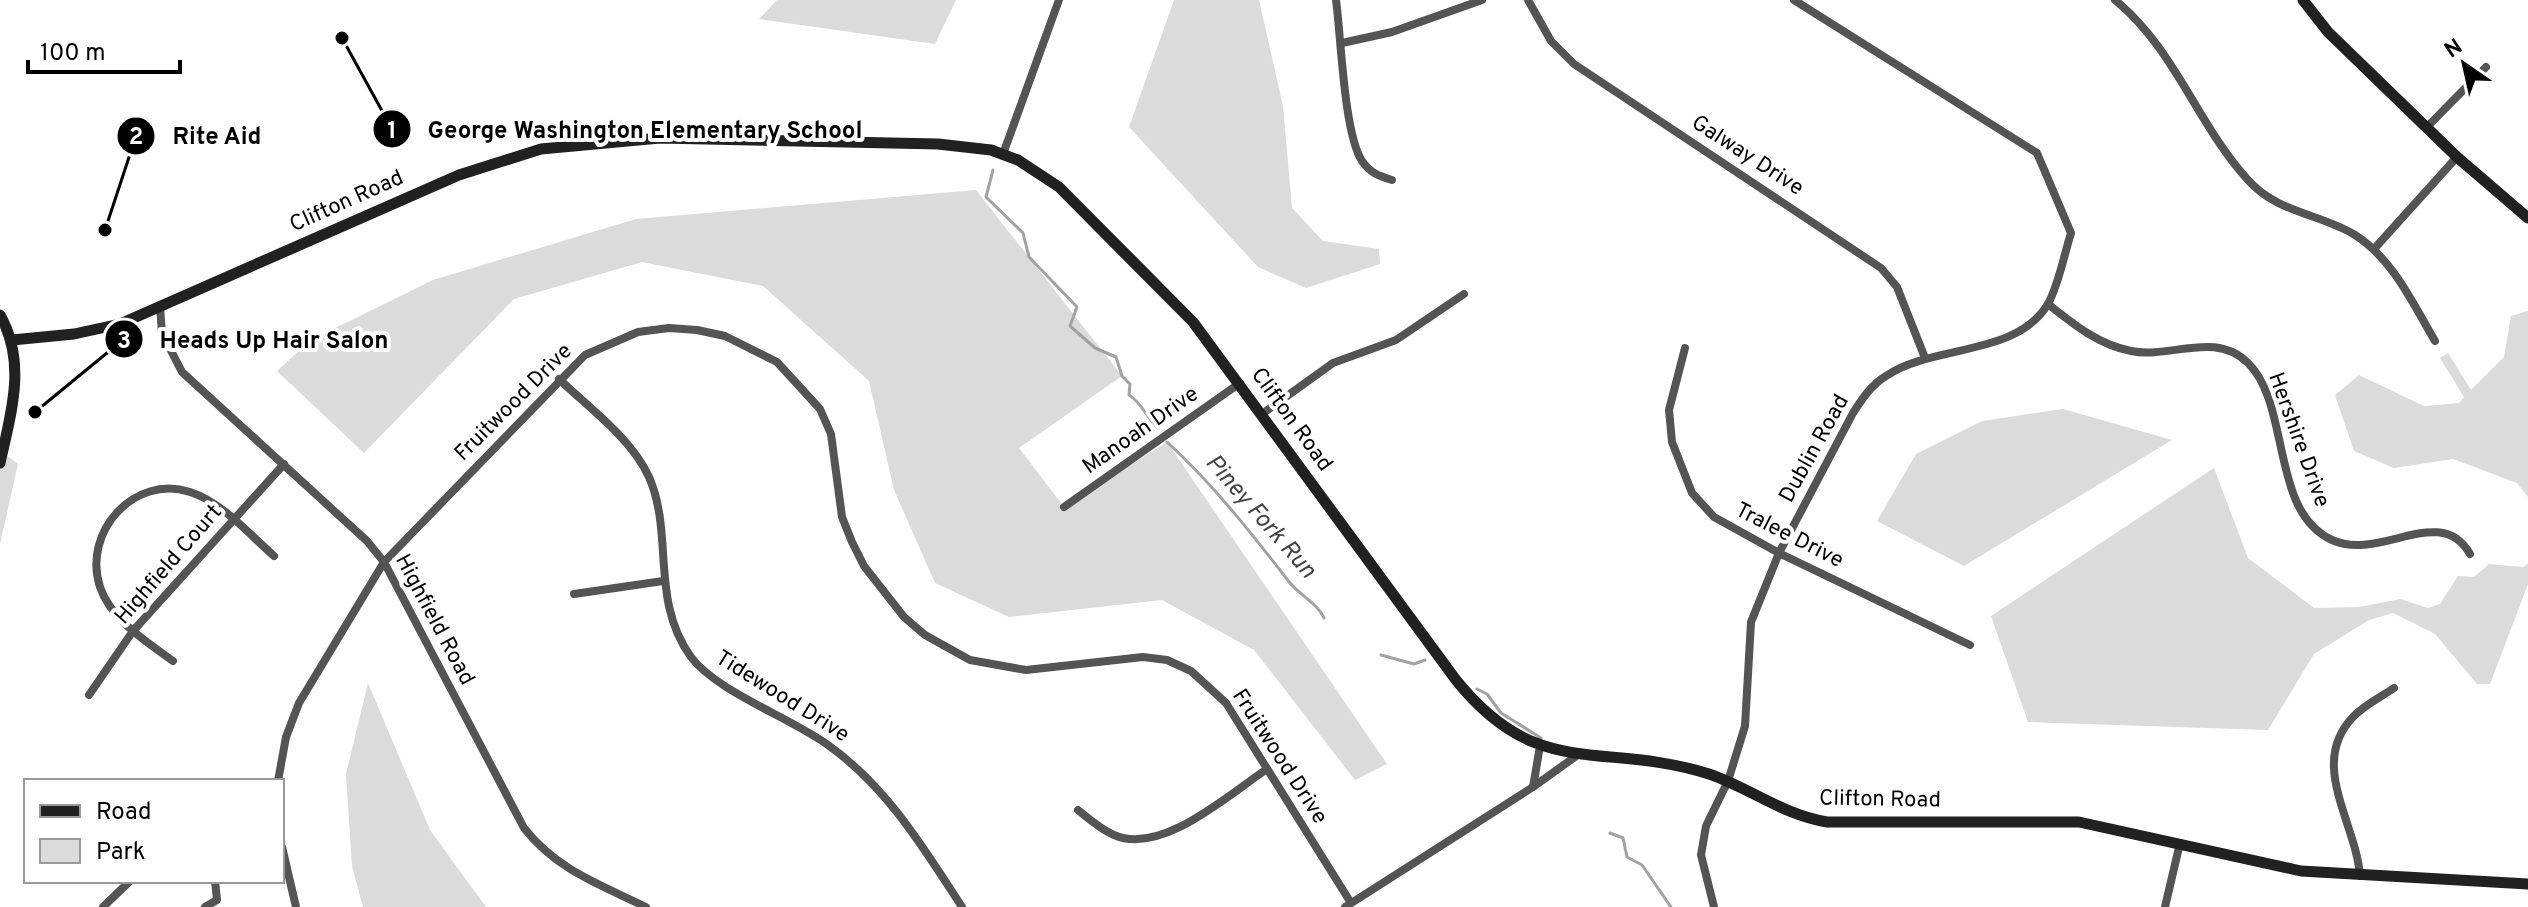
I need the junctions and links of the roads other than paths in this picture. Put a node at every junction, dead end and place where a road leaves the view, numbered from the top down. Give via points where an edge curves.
1 (1059, 0) edge
2 (1336, 0) edge
3 (1482, 0) edge
4 (1528, 0) edge
5 (1794, 0) edge
6 (2115, 0) edge
7 (2303, 0) edge
8 (1342, 43) junction
9 (2486, 67) dead end
10 (2427, 127) junction
11 (1003, 154) junction
12 (2457, 157) junction
13 (1392, 180) dead end
14 (2528, 218) edge
15 (2374, 249) junction
16 (1464, 294) dead end
17 (2048, 304) junction
18 (160, 307) junction
19 (0, 315) edge
20 (12, 340) junction
21 (2435, 341) dead end
22 (1685, 348) dead end
23 (1925, 358) junction
24 (559, 379) junction
25 (1240, 383) junction
26 (1262, 414) junction
27 (0, 463) edge
28 (284, 464) junction
29 (1064, 507) dead end
30 (233, 520) junction
31 (1779, 553) junction
32 (2470, 554) dead end
33 (274, 556) dead end
34 (384, 562) junction
35 (663, 581) junction
36 (574, 594) dead end
37 (133, 631) junction
38 (1970, 645) dead end
39 (173, 661) dead end
40 (2394, 688) dead end
41 (89, 695) dead end
42 (1540, 746) junction
43 (1579, 754) junction
44 (1267, 769) junction
45 (278, 779) edge
46 (1728, 781) junction
47 (1533, 787) junction
48 (1078, 810) dead end
49 (2180, 843) junction
50 (284, 856) edge
51 (2360, 876) junction
52 (128, 883) edge
53 (215, 883) edge
54 (2528, 884) edge
55 (1348, 905) edge
56 (103, 907) edge
57 (205, 907) edge
58 (296, 907) edge
59 (646, 907) edge
60 (962, 907) edge
61 (1714, 907) edge
62 (2165, 907) edge

1 - 11 street
2 - 8 street
3 - 8 street via 1392,32
4 - 23 street, Galway Drive via 1551,41 1574,64 1881,268 1897,287
5 - 17 street via 2037,153 2071,233
6 - 15 street via 2157,42 2224,151 2250,183 2275,201 2353,234
7 - 10 main road via 2328,32
8 - 13 street via 1352,137 1375,176
9 - 10 street
10 - 12 main road
11 - 18 main road, Clifton Road via 963,146 731,138 638,139 541,149 459,175
11 - 25 main road, Clifton Road via 1059,187 1186,314
12 - 14 main road
12 - 15 street
15 - 21 street
16 - 26 street via 1396,340 1333,363
17 - 23 street, Dublin Road via 2032,322 2005,338
17 - 32 street, Hershire Drive via 2112,346 2155,354 2211,346 2245,360 2260,381 2301,509 2326,537 2365,547 2444,531 2461,540
18 - 20 main road, Clifton Road via 91,331
18 - 28 street, Highfield Road via 162,333 182,372
19 - 20 main road
20 - 27 main road via 16,374
22 - 31 street, Tralee Drive via 1669,410 1672,442 1692,493 1714,517
23 - 31 street, Dublin Road via 1886,375 1866,393
24 - 34 street, Fruitwood Drive
24 - 35 street, Tidewood Drive via 633,451 649,476 657,502
24 - 44 street, Fruitwood Drive via 585,355 638,332 697,330 753,347 777,362 820,409 831,434 842,517 852,542 904,617 925,635 970,660 1026,670 1118,657 1167,660 1210,686 1226,703
25 - 26 main road, Clifton Road
25 - 29 street, Manoah Drive
26 - 42 main road, Clifton Road via 1467,694 1497,724
28 - 30 street, Highfield Court
28 - 34 street, Highfield Road
30 - 33 street
30 - 37 street, Highfield Court
30 - 37 street via 191,493 175,490 133,498 116,511 98,550 97,570 110,606
31 - 38 street, Tralee Drive
31 - 46 street, Dublin Road via 1751,622 1750,700
34 - 45 street, Fruitwood Drive via 299,703
34 - 59 street, Highfield Road via 524,828 559,865
35 - 36 street
35 - 60 street, Tidewood Drive via 679,639 693,661 860,770 907,824
37 - 39 street
37 - 41 street, Highfield Court
40 - 51 street via 2354,716 2339,736 2332,760
42 - 43 main road, Clifton Road
42 - 47 street
43 - 46 main road, Clifton Road via 1674,766
43 - 47 street
44 - 48 street via 1174,831 1154,838 1115,836
44 - 55 street, Fruitwood Drive
46 - 49 main road, Clifton Road via 1788,812 1827,822 2065,820
46 - 61 street, Dublin Road via 1706,826 1701,855
47 - 55 street
49 - 51 main road, Clifton Road via 2301,871
49 - 62 street
50 - 58 street
51 - 54 main road, Clifton Road
52 - 56 street
53 - 57 street via 217,900

